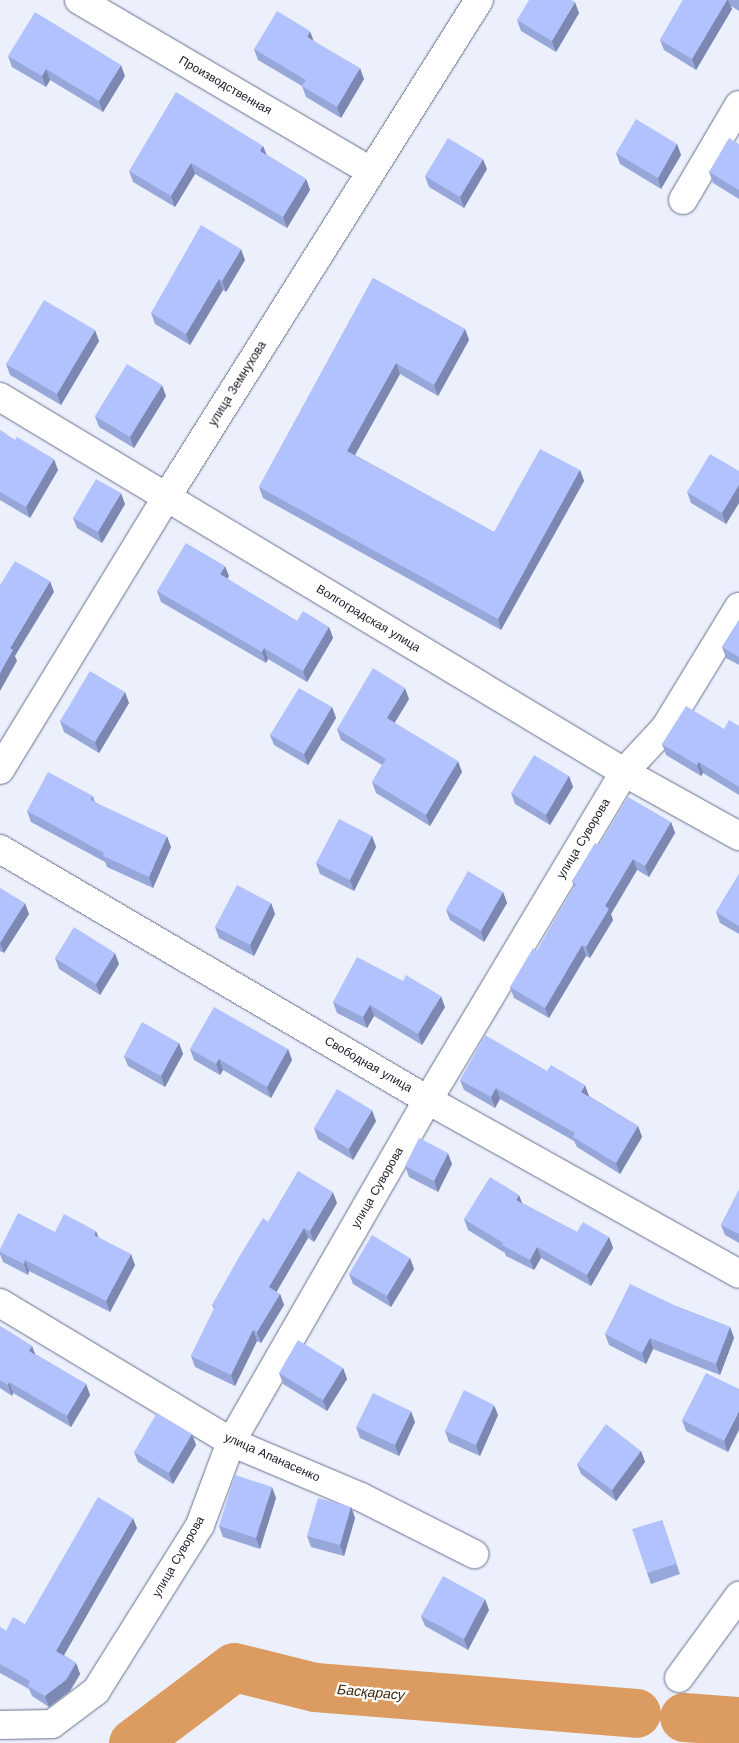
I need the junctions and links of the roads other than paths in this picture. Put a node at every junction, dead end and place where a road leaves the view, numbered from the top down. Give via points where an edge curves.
1 (79, 0) edge
2 (479, 0) edge
3 (739, 105) edge
4 (371, 171) junction
5 (683, 200) dead end
6 (0, 397) edge
7 (166, 498) junction
8 (739, 607) edge
9 (0, 770) edge
10 (624, 772) junction
11 (739, 836) edge
12 (0, 849) edge
13 (428, 1100) junction
14 (739, 1274) edge
15 (0, 1303) edge
16 (231, 1442) junction
17 (474, 1554) dead end
18 (739, 1596) edge
19 (679, 1678) dead end
20 (0, 1725) edge
21 (19, 1743) edge

1 - 4 street, Производственная
2 - 4 street, улица Земнухова
3 - 5 street
4 - 7 street, улица Земнухова
6 - 7 street, Волгоградская улица
7 - 9 street, улица Земнухова
7 - 10 street, Волгоградская улица
8 - 10 street, улица Суворова via 665,728
10 - 11 street, Волгоградская улица
10 - 13 street, улица Суворова
12 - 13 street, Свободная улица
13 - 14 street, Свободная улица
13 - 16 street, улица Суворова
15 - 16 street, улица Апанасенко
16 - 17 street, улица Апанасенко via 361,1497
16 - 20 street, улица Суворова via 200,1525 96,1691 52,1724
18 - 19 street
20 - 21 street

